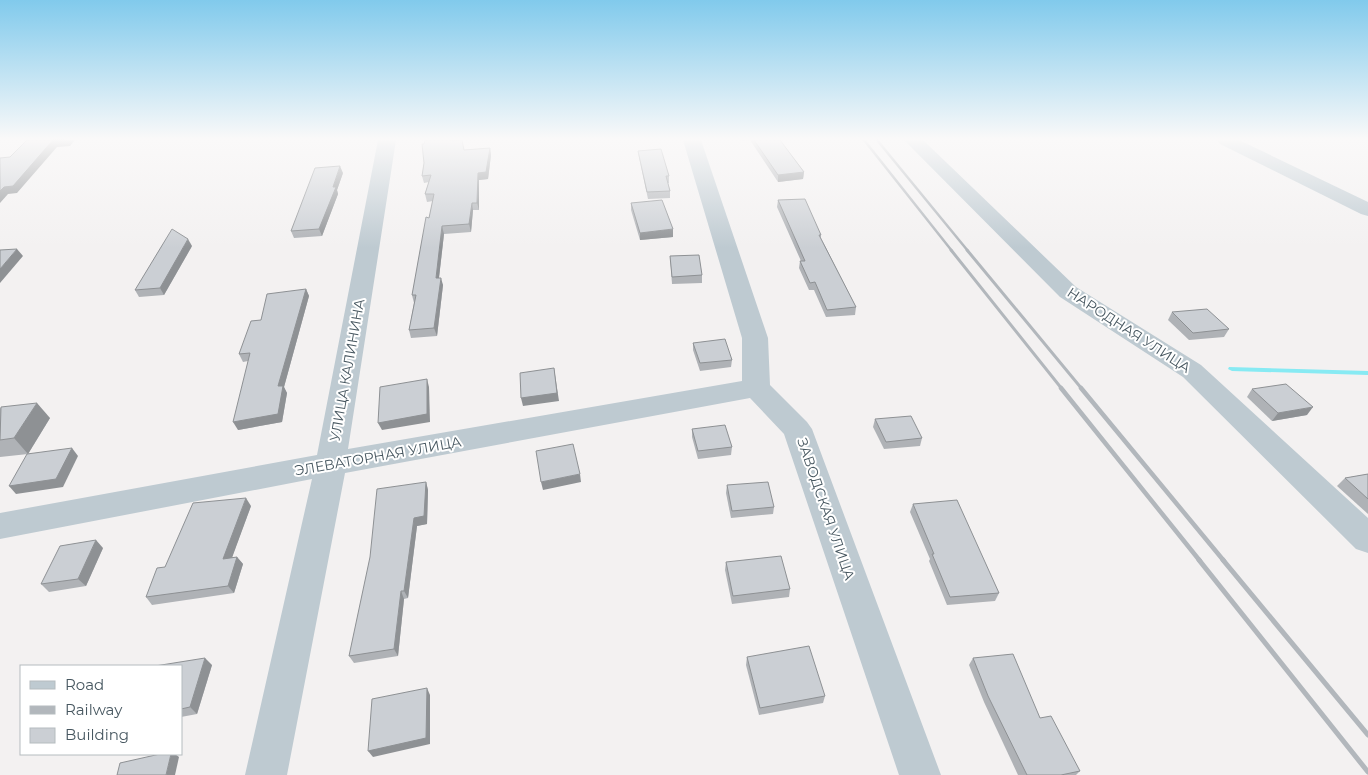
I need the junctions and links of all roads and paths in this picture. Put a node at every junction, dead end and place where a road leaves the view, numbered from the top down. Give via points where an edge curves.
1 (381, 176) edge
2 (704, 176) edge
3 (950, 176) edge
4 (1299, 176) edge
5 (1368, 210) edge
6 (756, 388) junction
7 (331, 464) junction
8 (0, 526) edge
9 (1368, 539) edge
10 (266, 775) edge
11 (920, 775) edge

1 - 7 street, УЛИЦА КАЛИНИНА
2 - 6 street via 755,338
3 - 9 street, НАРОДНАЯ УЛИЦА via 1068,292 1192,371
4 - 5 street
6 - 7 street, ЭЛЕВАТОРНАЯ УЛИЦА
6 - 11 street, ЗАВОДСКАЯ УЛИЦА via 797,429
7 - 8 street, ЭЛЕВАТОРНАЯ УЛИЦА
7 - 10 street, УЛИЦА КАЛИНИНА

